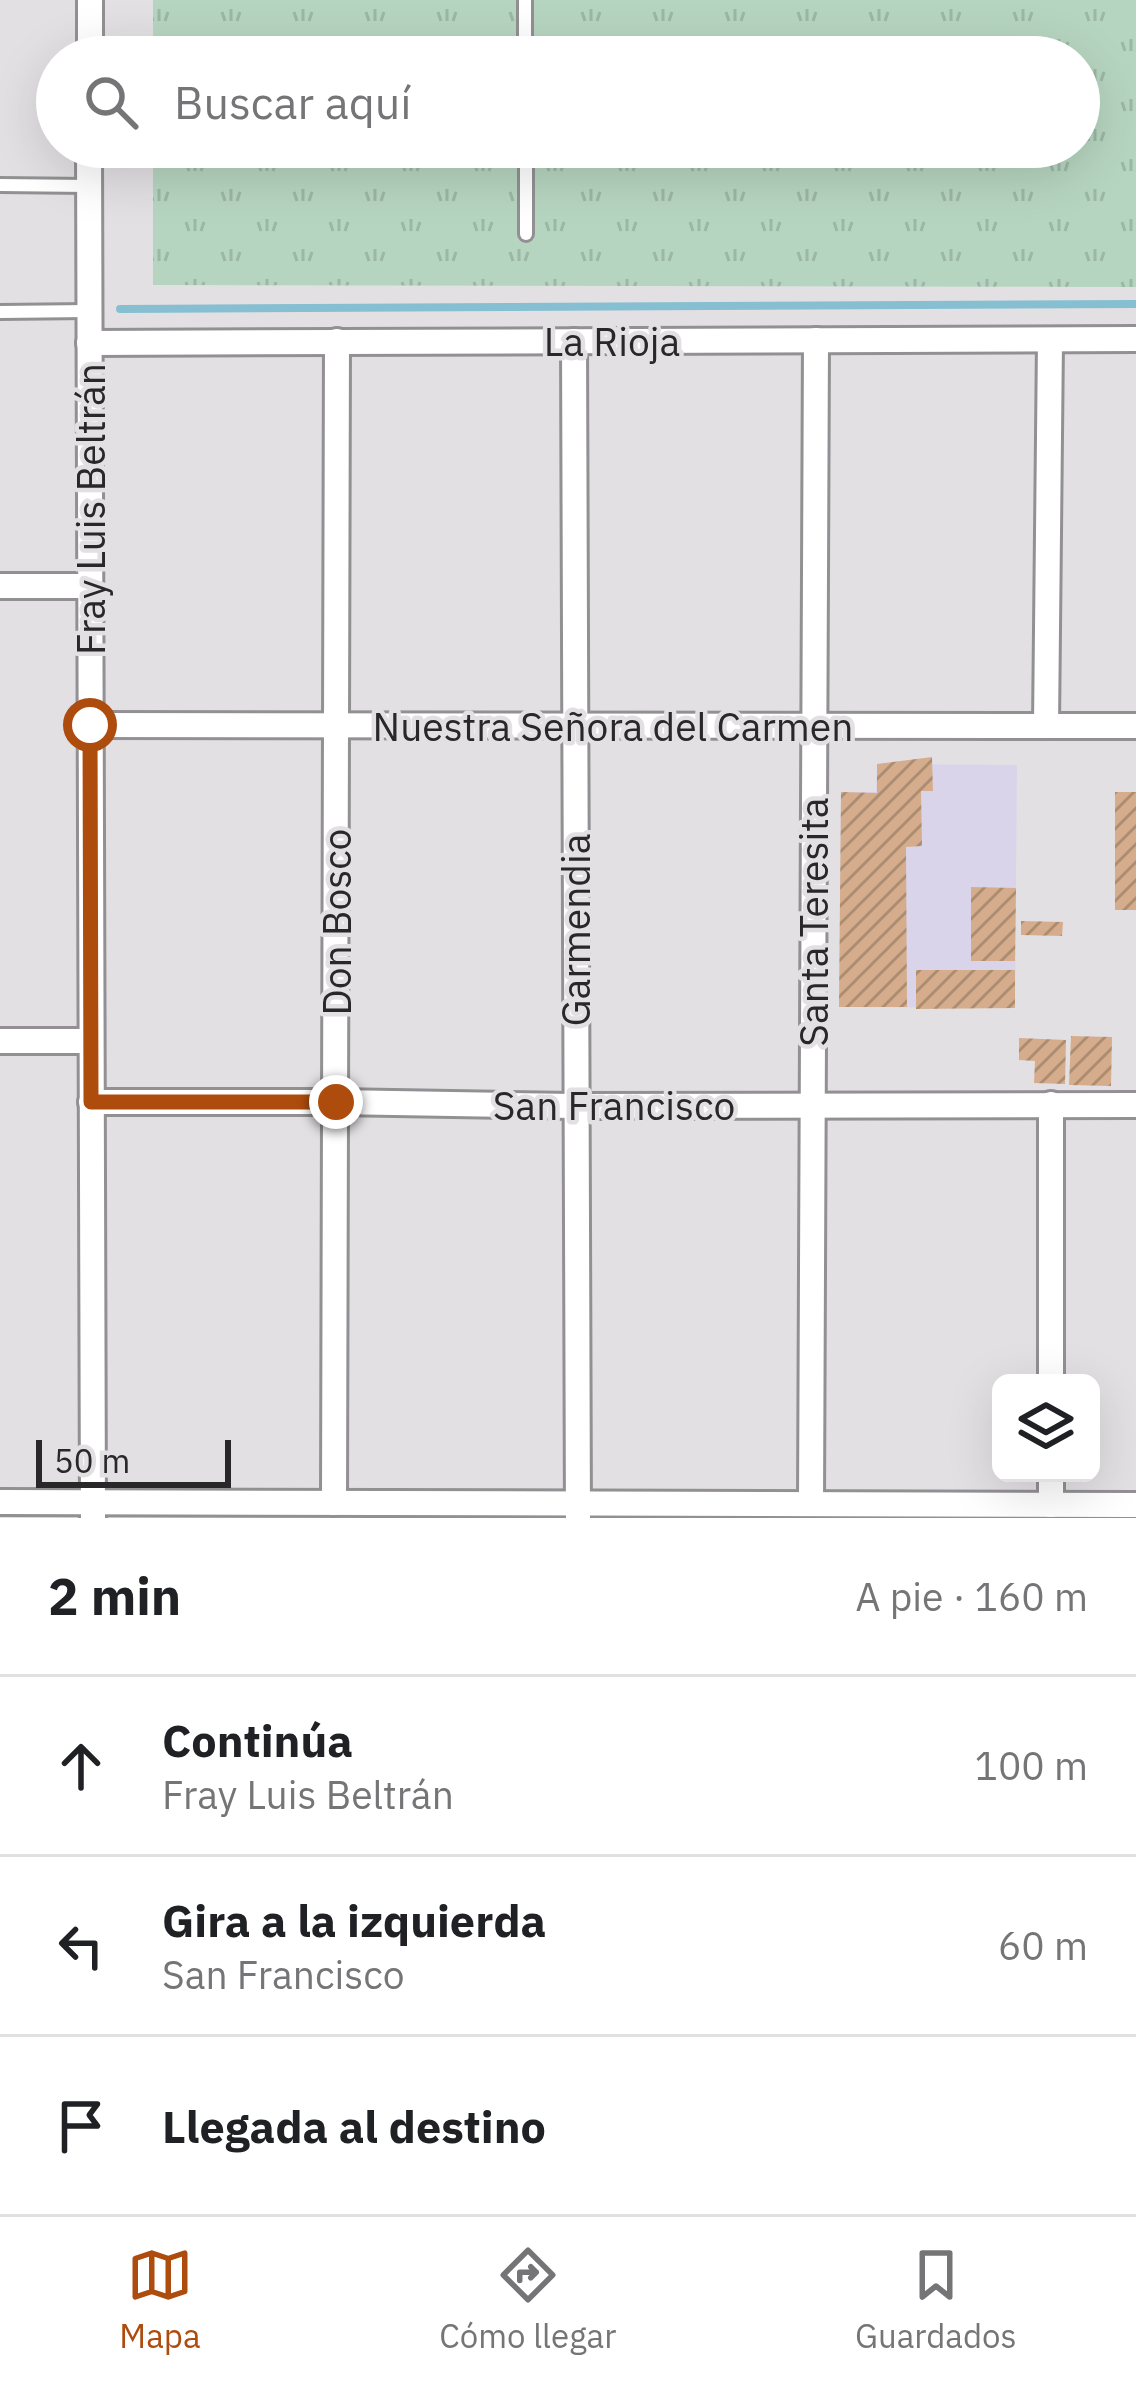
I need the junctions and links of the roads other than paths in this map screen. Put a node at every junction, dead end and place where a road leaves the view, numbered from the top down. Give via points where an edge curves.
1 (90, 0) edge
2 (525, 0) edge
3 (90, 36) edge
4 (525, 36) edge
5 (89, 168) edge
6 (526, 168) edge
7 (0, 185) edge
8 (89, 186) junction
9 (526, 234) dead end
10 (89, 311) junction
11 (0, 313) edge
12 (815, 340) junction
13 (1050, 340) junction
14 (1136, 340) edge
15 (337, 341) junction
16 (574, 341) junction
17 (89, 343) junction
18 (0, 586) edge
19 (90, 586) junction
20 (90, 725) junction
21 (336, 725) junction
22 (575, 725) junction
23 (814, 726) junction
24 (1046, 726) junction
25 (1136, 726) edge
26 (0, 1041) edge
27 (92, 1041) junction
28 (91, 1102) junction
29 (336, 1102) junction
30 (1052, 1103) junction
31 (1136, 1105) edge
32 (574, 1106) junction
33 (813, 1106) junction
34 (1052, 1374) edge
35 (1052, 1482) edge
36 (0, 1502) edge
37 (334, 1503) junction
38 (811, 1503) junction
39 (1052, 1505) junction
40 (1136, 1505) edge
41 (361, 1510) edge
42 (578, 1510) edge
43 (93, 1511) edge
44 (845, 1511) edge

1 - 3 street
2 - 4 lane
5 - 8 street, Fray Luis Beltrán
6 - 9 lane
7 - 8 lane
8 - 10 street, Fray Luis Beltrán
10 - 11 lane
10 - 17 street, Fray Luis Beltrán
12 - 13 street, La Rioja
12 - 16 street, La Rioja
12 - 23 street, Santa Teresita
13 - 14 street, La Rioja
13 - 24 street
15 - 16 street, La Rioja
15 - 17 street, La Rioja
15 - 21 street, Don Bosco
16 - 22 street, Garmendia
17 - 19 street, Fray Luis Beltrán
18 - 19 street
19 - 20 street, Fray Luis Beltrán
20 - 21 street, Nuestra Señora del Carmen
20 - 27 street, Fray Luis Beltrán
21 - 22 street, Nuestra Señora del Carmen
21 - 29 street, Don Bosco
22 - 23 street, Nuestra Señora del Carmen
22 - 32 street, Garmendia
23 - 24 street, Nuestra Señora del Carmen
23 - 33 street, Santa Teresita
24 - 25 street, Nuestra Señora del Carmen
26 - 27 street
27 - 28 street, Fray Luis Beltrán
28 - 29 street, San Francisco
28 - 43 street, Fray Luis Beltrán
29 - 32 street, San Francisco
29 - 37 street, Don Bosco
30 - 31 street, San Francisco
30 - 33 street, San Francisco
30 - 34 street
32 - 33 street, San Francisco
32 - 42 street, Garmendia
33 - 38 street, Santa Teresita
35 - 39 street
36 - 43 street
37 - 41 street
37 - 43 street
38 - 42 street
38 - 44 street
39 - 40 street
39 - 44 street
41 - 42 street

